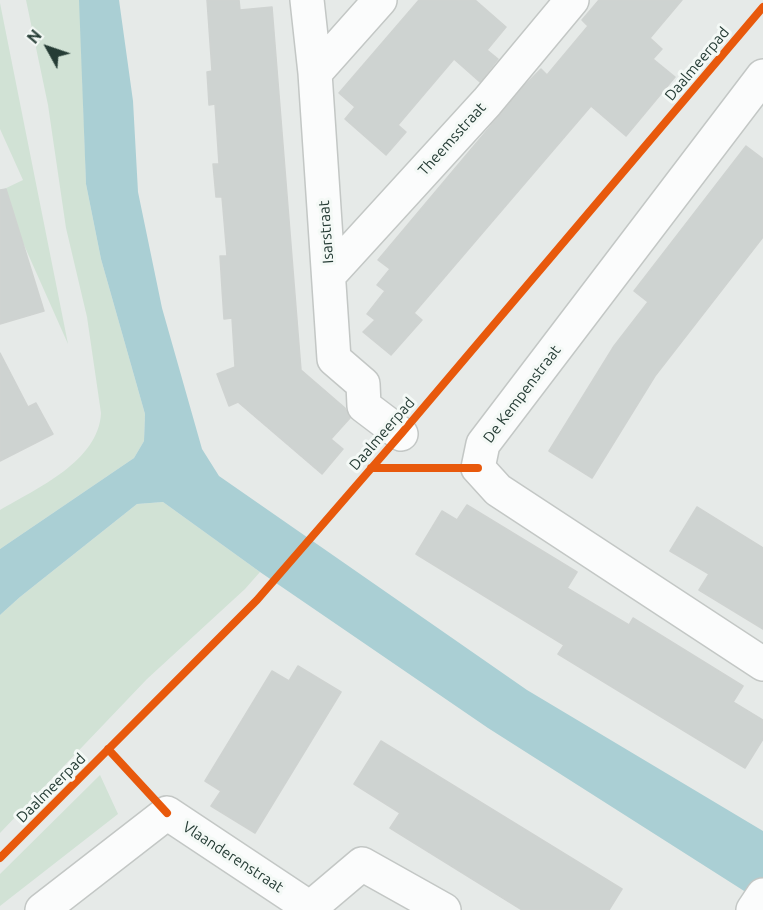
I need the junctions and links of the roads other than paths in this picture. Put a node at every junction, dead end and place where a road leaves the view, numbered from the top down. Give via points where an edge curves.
1 (308, 0) edge
2 (380, 0) edge
3 (572, 0) edge
4 (315, 73) junction
5 (763, 76) edge
6 (329, 275) junction
7 (401, 434) dead end
8 (763, 664) edge
9 (763, 895) edge
10 (310, 909) edge
11 (42, 910) edge
12 (444, 910) edge
13 (753, 910) edge

1 - 4 street, Isarstraat
2 - 4 street
3 - 6 street, Theemsstraat via 487,102
4 - 6 street, Isarstraat
5 - 8 street, De Kempenstraat via 483,444 478,468 498,490
6 - 7 street, Isarstraat via 334,359 363,384 364,406
9 - 13 street
10 - 11 street, Vlaanderenstraat via 167,813
10 - 12 street, Vlaanderenstraat via 362,864

